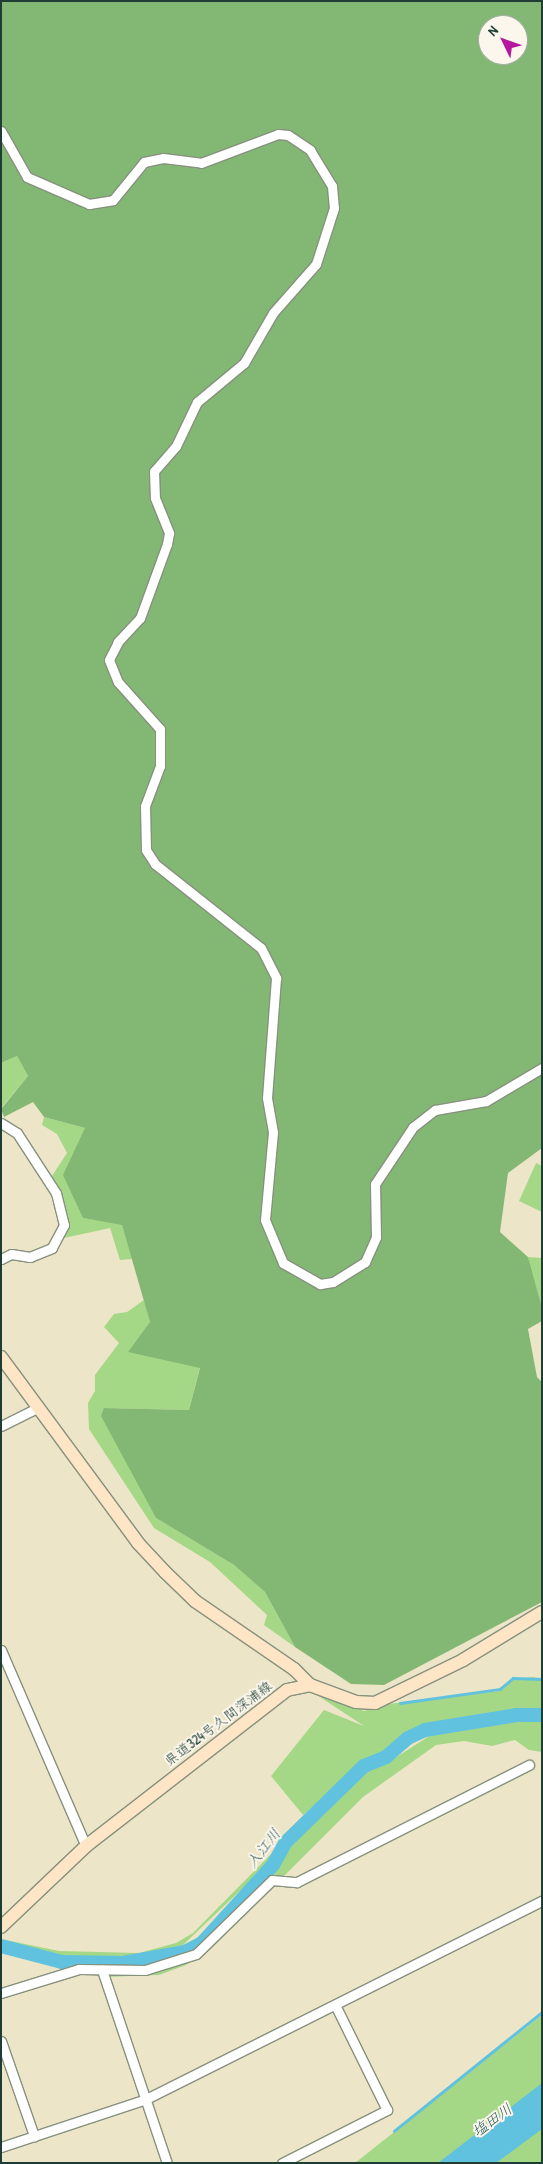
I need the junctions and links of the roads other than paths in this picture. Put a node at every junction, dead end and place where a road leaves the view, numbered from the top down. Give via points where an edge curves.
1 (1, 131) edge
2 (542, 1068) edge
3 (1, 1123) edge
4 (1, 1259) edge
5 (1, 1357) edge
6 (39, 1407) junction
7 (1, 1426) edge
8 (542, 1612) edge
9 (1, 1650) edge
10 (310, 1685) junction
11 (529, 1765) dead end
12 (86, 1846) junction
13 (542, 1900) edge
14 (1, 1927) edge
15 (102, 1970) junction
16 (1, 1993) edge
17 (334, 2005) junction
18 (1, 2041) edge
19 (146, 2099) junction
20 (34, 2136) junction
21 (1, 2147) edge
22 (167, 2163) edge
23 (282, 2163) edge

1 - 2 street via 27,177 90,204 113,200 144,162 201,162 278,134 288,135 310,150 332,186 334,208 316,264 273,313 244,363 196,402 179,441 154,471 155,498 169,532 167,544 140,618 118,642 109,660 118,682 160,729 160,766 145,806 146,850 155,864 261,948 276,978 267,1098 273,1132 265,1220 283,1263 320,1284 333,1282 365,1262 376,1236 374,1184 413,1127 435,1110 486,1101
3 - 4 street via 17,1133 56,1193 64,1225 52,1248 30,1257 11,1254
5 - 6 main road
6 - 7 street
6 - 10 main road via 165,1572 195,1601 294,1669
8 - 10 main road via 463,1660 376,1703 356,1702
9 - 12 street
10 - 12 main road, 県道324号久間深浦線 via 287,1690 268,1702
11 - 15 street via 297,1882 272,1880 196,1954 145,1970
12 - 14 main road, 県道324号久間深浦線
13 - 17 street
15 - 16 street via 79,1969
15 - 19 street
17 - 19 street
17 - 23 street via 387,2110
18 - 20 street
19 - 20 street
19 - 22 street
20 - 21 street

